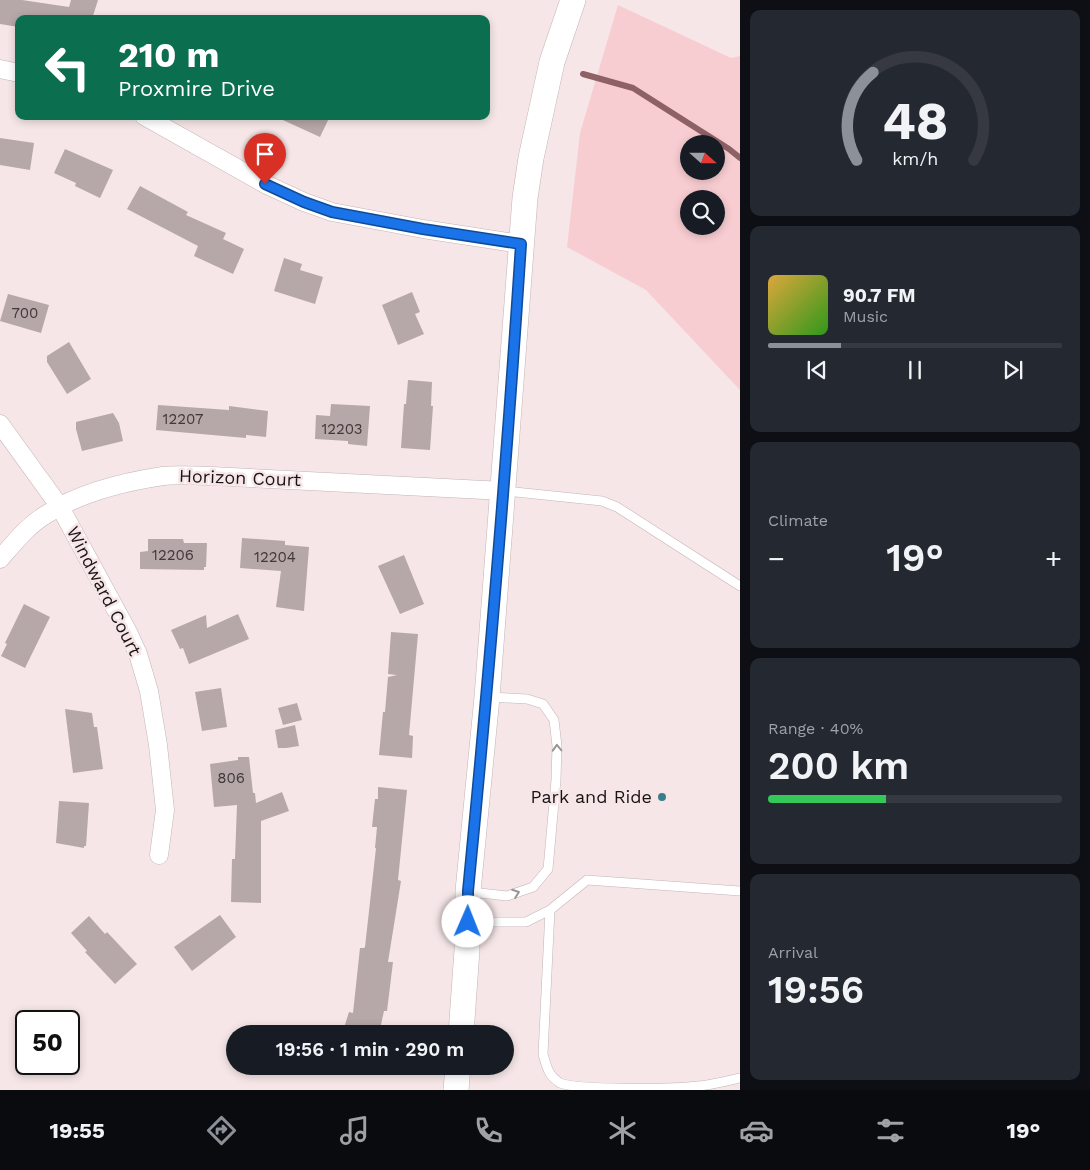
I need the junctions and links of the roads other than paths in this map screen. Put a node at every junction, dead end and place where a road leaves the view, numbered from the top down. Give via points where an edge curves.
1 (574, 0) edge
2 (0, 69) edge
3 (15, 72) edge
4 (151, 120) edge
5 (521, 244) junction
6 (0, 424) edge
7 (504, 491) junction
8 (60, 507) junction
9 (0, 559) edge
10 (740, 586) edge
11 (487, 696) junction
12 (159, 856) dead end
13 (468, 891) junction
14 (740, 891) edge
15 (550, 910) junction
16 (468, 922) junction
17 (462, 1025) edge
18 (457, 1075) edge
19 (740, 1078) edge
20 (456, 1090) edge

1 - 5 main road via 552,62 540,111
2 - 3 street
4 - 5 street via 265,184 332,212
5 - 7 main road
6 - 8 street, Windward Court
7 - 8 street, Horizon Court via 164,476 103,489
7 - 10 lane via 602,501 618,507
7 - 11 main road
8 - 9 street, Horizon Court via 28,528
8 - 12 street, Windward Court via 138,654 158,745 165,810
11 - 13 main road
13 -> 11 lane via 507,896 533,887 548,869 556,780 554,720 543,704 527,699
13 - 16 main road
14 - 15 lane via 587,880
15 - 16 lane via 526,922
15 - 19 lane via 543,1054 549,1073 561,1084 579,1089 650,1090
16 - 17 main road
18 - 20 main road

